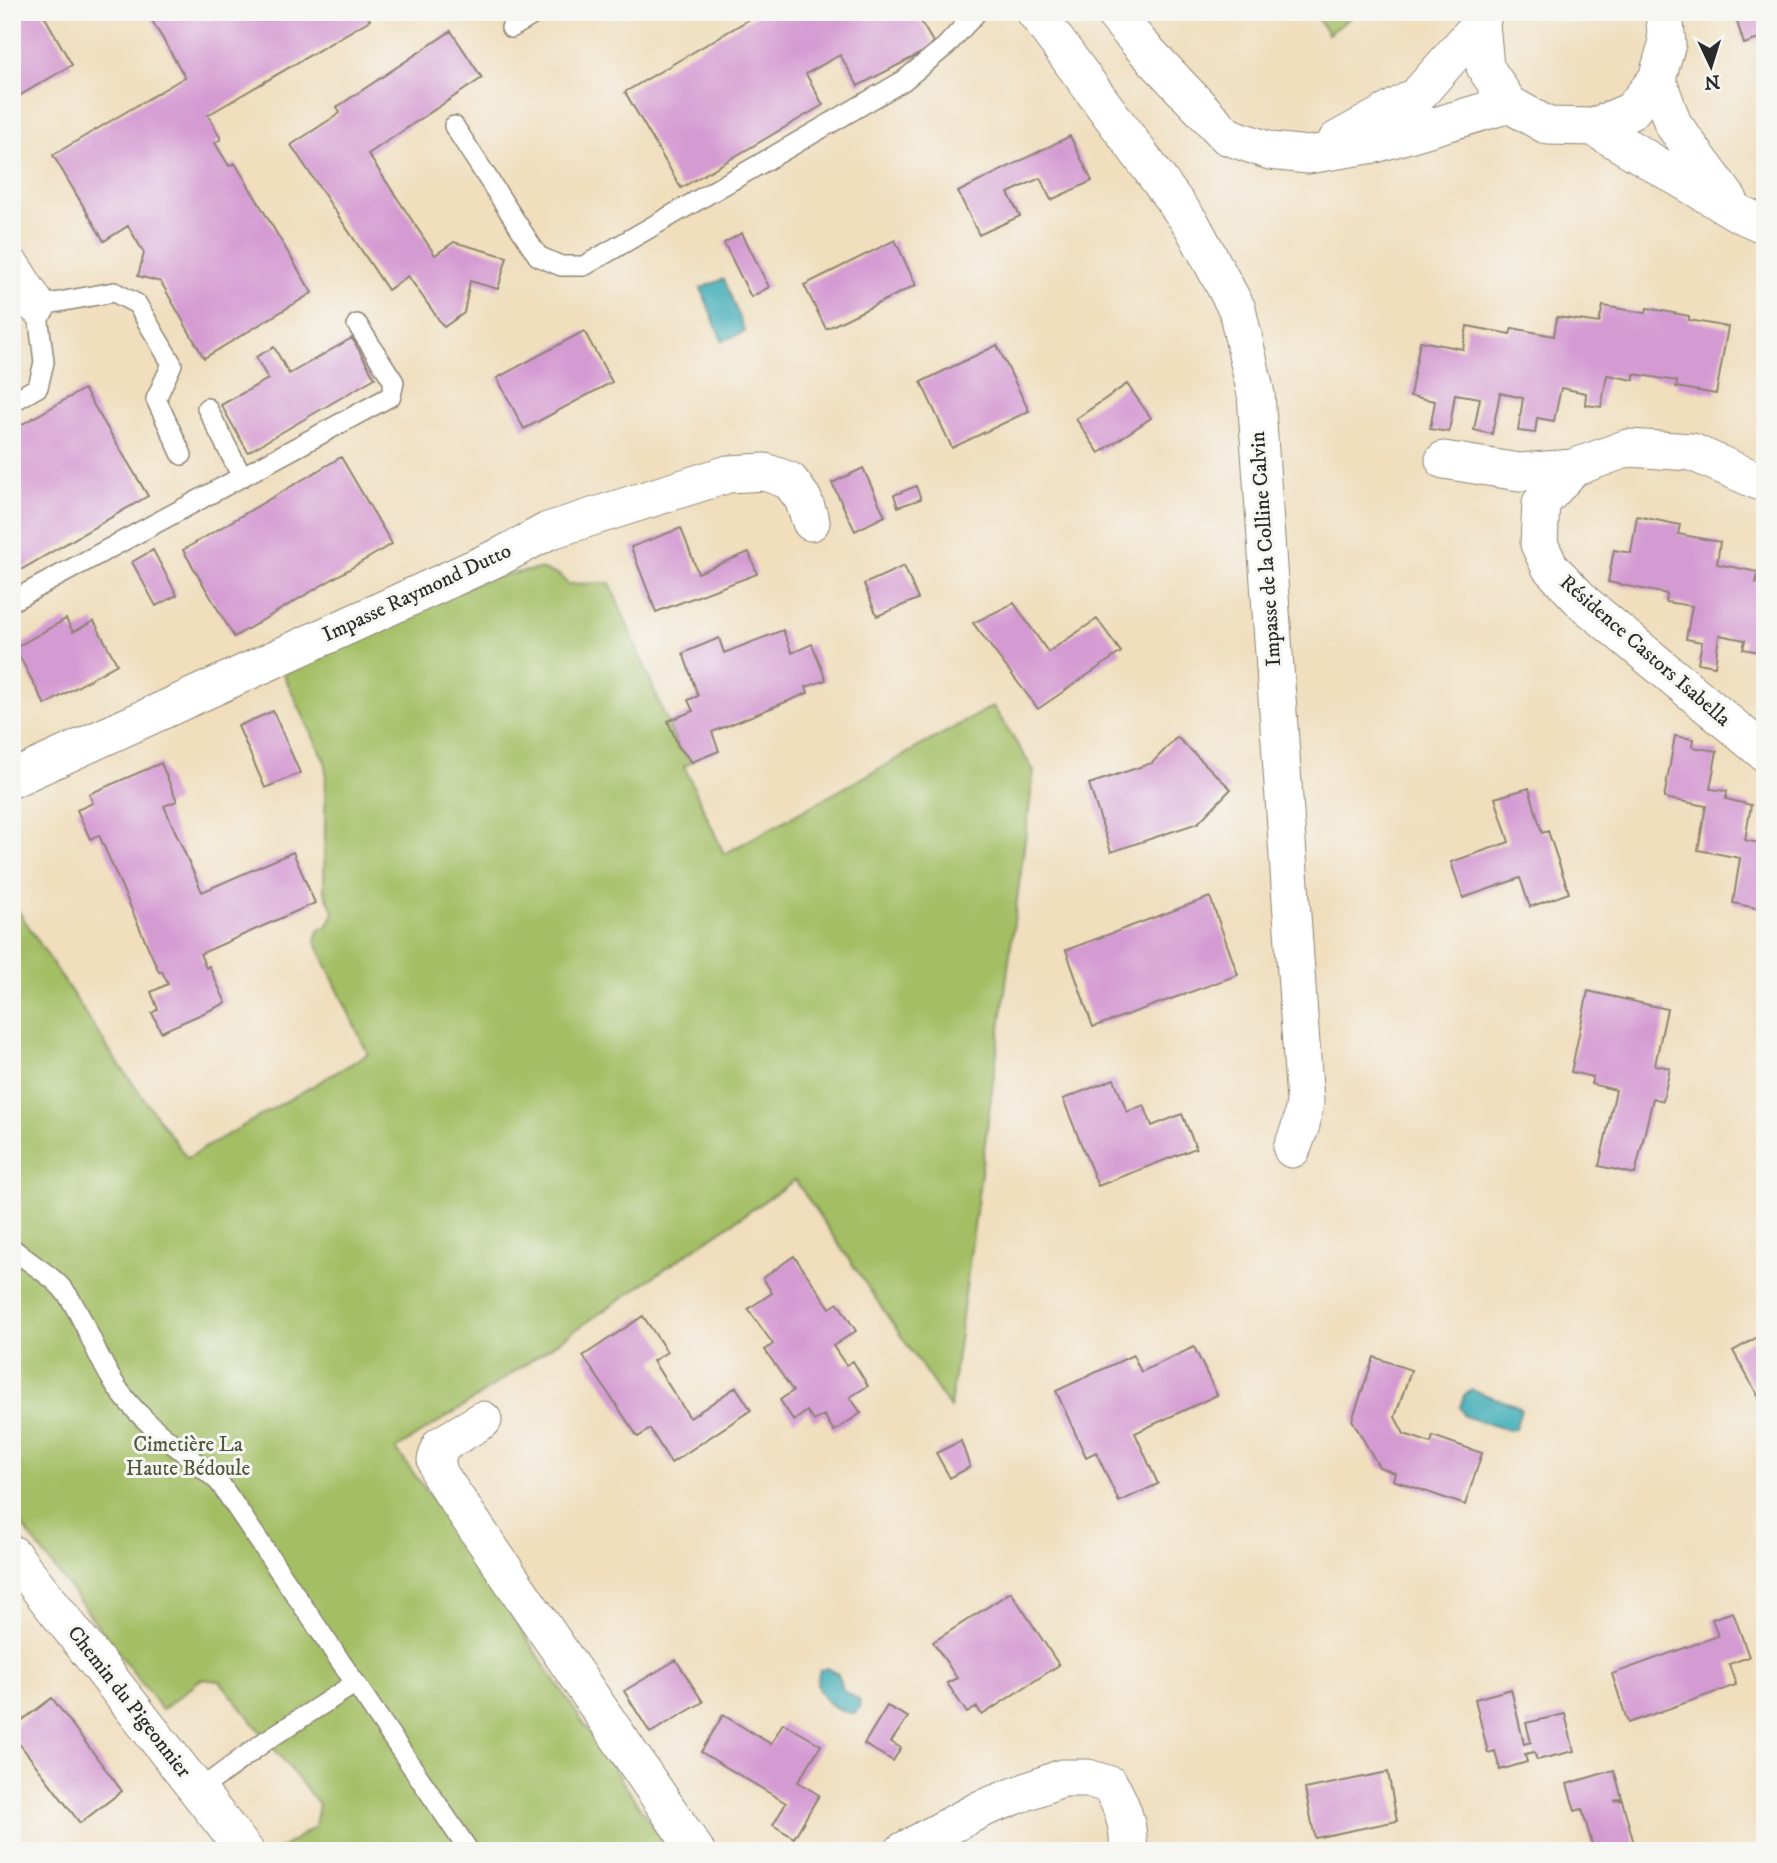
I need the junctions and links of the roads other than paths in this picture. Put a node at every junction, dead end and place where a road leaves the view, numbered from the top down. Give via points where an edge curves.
1 (538, 12) edge
2 (976, 12) edge
3 (1035, 12) edge
4 (1113, 12) edge
5 (1664, 12) edge
6 (1483, 18) edge
7 (511, 28) dead end
8 (1657, 79) junction
9 (1509, 104) junction
10 (454, 126) dead end
11 (1593, 127) junction
12 (1308, 155) junction
13 (1752, 219) edge
14 (12, 267) edge
15 (37, 306) junction
16 (357, 324) dead end
17 (12, 402) edge
18 (206, 408) dead end
19 (182, 455) dead end
20 (1444, 460) dead end
21 (1573, 468) junction
22 (242, 477) junction
23 (1765, 484) edge
24 (811, 522) dead end
25 (12, 601) edge
26 (1765, 753) edge
27 (12, 779) edge
28 (1292, 1149) dead end
29 (12, 1248) edge
30 (483, 1420) dead end
31 (12, 1554) edge
32 (354, 1684) junction
33 (198, 1791) junction
34 (245, 1851) edge
35 (469, 1851) edge
36 (696, 1851) edge
37 (903, 1851) edge
38 (1128, 1851) edge

1 - 7 lane
2 - 10 lane via 946,46 903,81 584,266 561,266 538,256
3 - 28 street, Impasse de la Colline Calvin via 1192,225 1237,309 1256,394 1305,1102
4 - 12 street via 1227,136 1270,151
5 - 8 street via 1667,44
6 - 9 street via 1485,67
6 - 12 street via 1417,96
8 - 11 street via 1631,111
8 - 13 street via 1673,124
9 - 11 street via 1549,126
9 - 12 street via 1375,145
11 - 13 street
14 - 15 street
15 - 17 lane via 44,362 38,387
15 - 19 lane via 114,292 137,304 172,364 156,399
16 - 22 lane via 394,382 391,396
18 - 22 lane
20 - 21 street, Résidence Castors Isabella via 1518,472
21 - 23 street, Résidence Castors Isabella via 1628,448 1692,452
21 - 26 street, Résidence Castors Isabella via 1541,503 1539,544 1550,567 1584,603
22 - 25 lane
24 - 27 street, Impasse Raymond Dutto via 790,481 765,472 728,474 548,531
29 - 32 lane via 68,1295 114,1384 136,1409 219,1482
30 - 36 street via 441,1445 436,1460 440,1475
31 - 33 street, Chemin du Pigeonnier
32 - 33 lane
32 - 35 lane
33 - 34 street, Chemin du Pigeonnier
37 - 38 street via 981,1810 1062,1778 1088,1778 1110,1785 1122,1804

